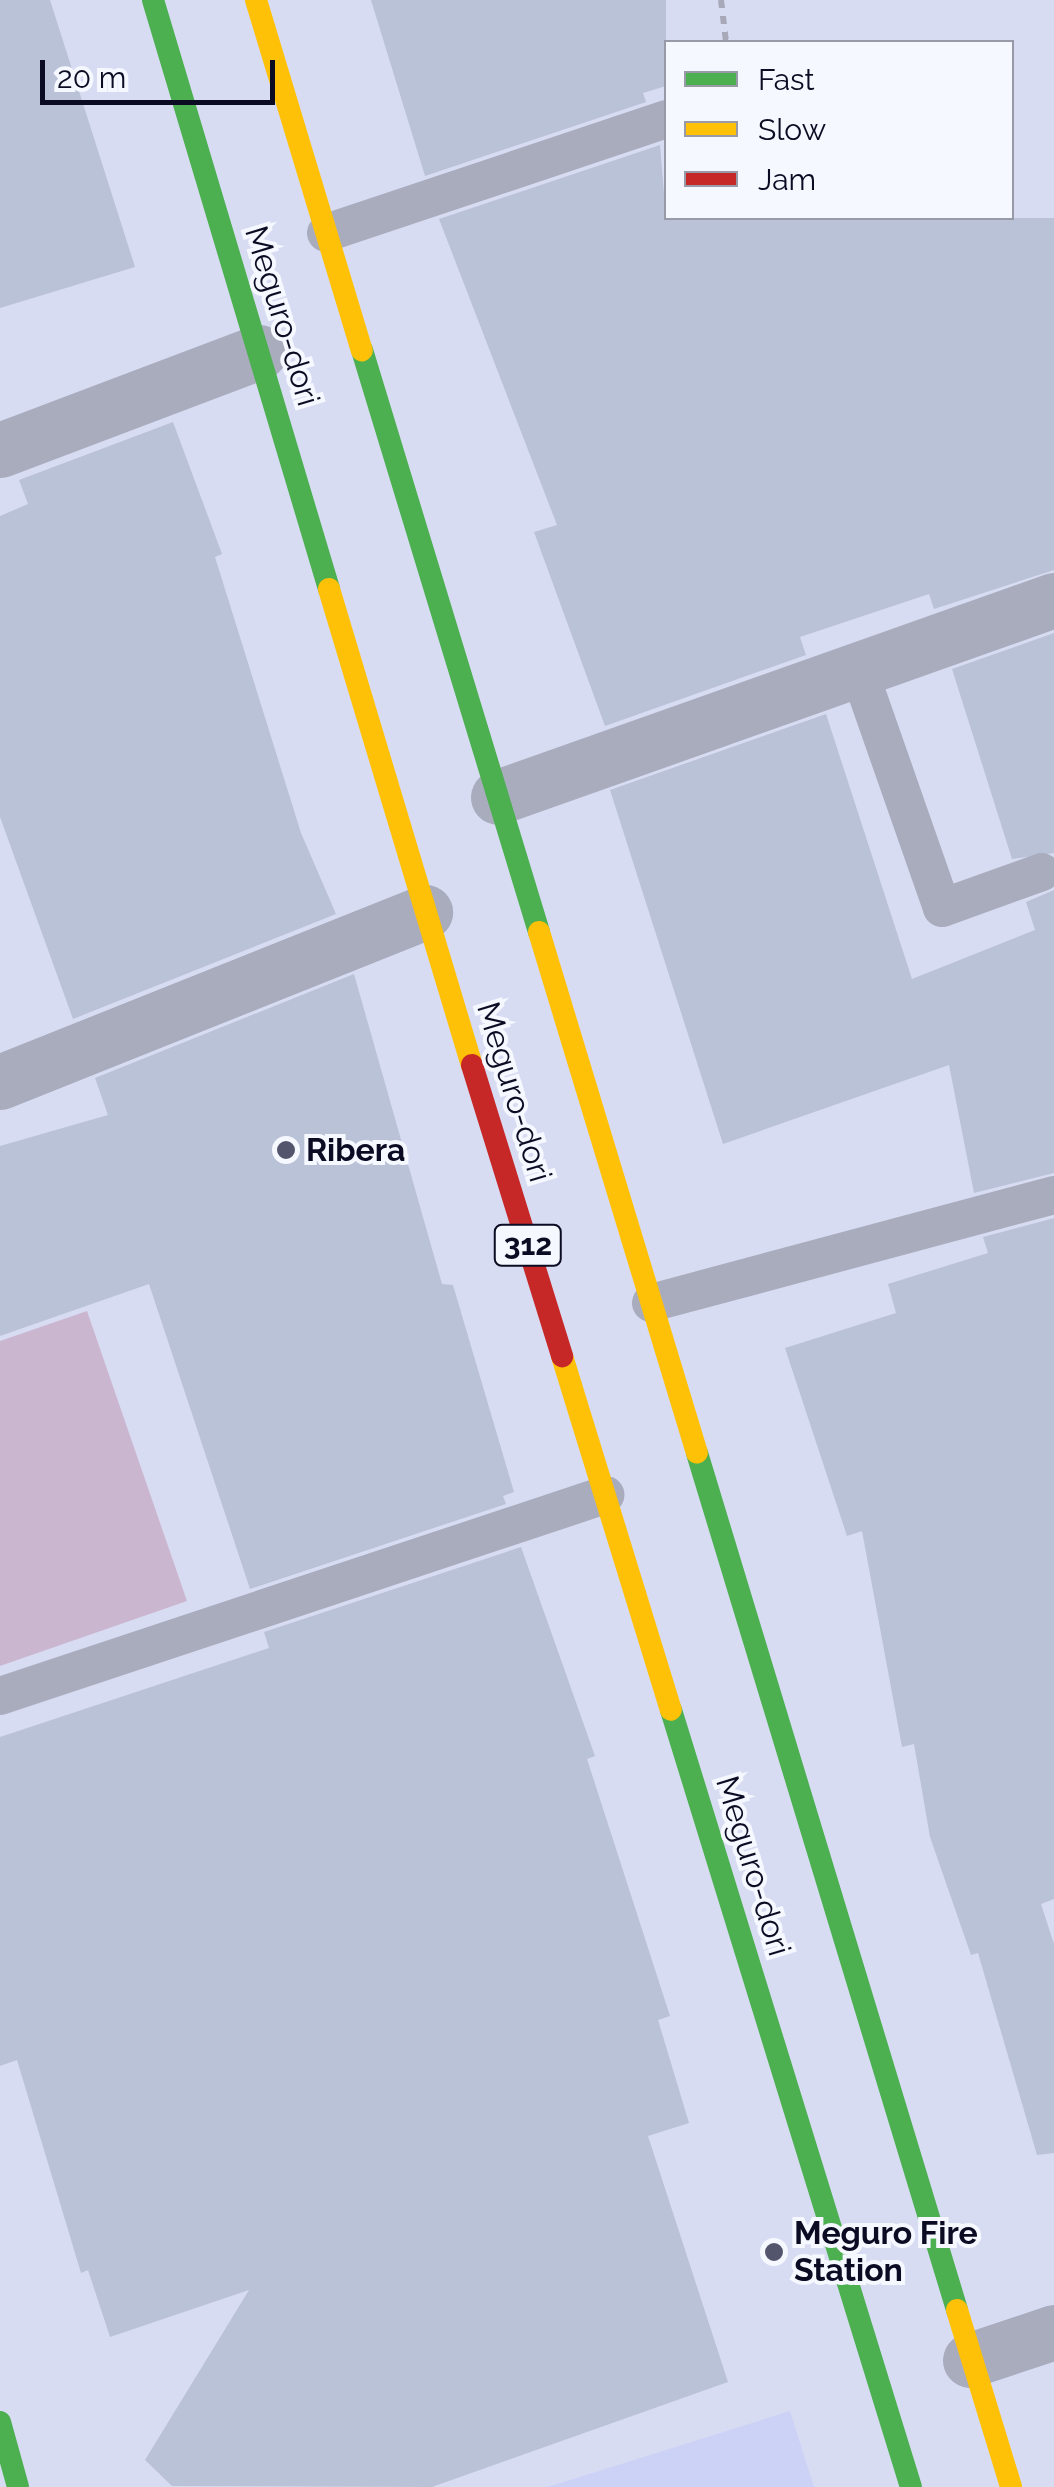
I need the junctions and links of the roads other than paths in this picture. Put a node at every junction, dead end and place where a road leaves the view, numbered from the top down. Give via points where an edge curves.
1 (153, 0) edge
2 (256, 0) edge
3 (664, 121) edge
4 (326, 233) junction
5 (258, 352) junction
6 (0, 450) edge
7 (1054, 600) edge
8 (858, 668) junction
9 (498, 797) junction
10 (1042, 872) dead end
11 (425, 912) junction
12 (0, 1082) edge
13 (1054, 1195) edge
14 (651, 1303) junction
15 (605, 1495) junction
16 (0, 1696) edge
17 (1054, 2332) edge
18 (970, 2360) junction
19 (0, 2422) edge
20 (18, 2487) edge
21 (911, 2487) edge
22 (1011, 2487) edge

1 - 5 main road, Meguro-dori / 312
2 - 4 main road, Meguro-dori
3 - 4 lane
4 - 9 main road, Meguro-dori
5 - 6 street
5 - 11 main road, Meguro-dori / 312
7 - 8 street
8 - 9 street
8 - 10 lane via 942,908
9 - 14 main road, Meguro-dori
11 - 12 street
11 - 15 main road, Meguro-dori / 312
13 - 14 lane
14 - 18 main road, Meguro-dori
15 - 16 lane
15 - 21 main road, Meguro-dori / 312
17 - 18 street
18 - 22 main road, Meguro-dori
19 - 20 main road

